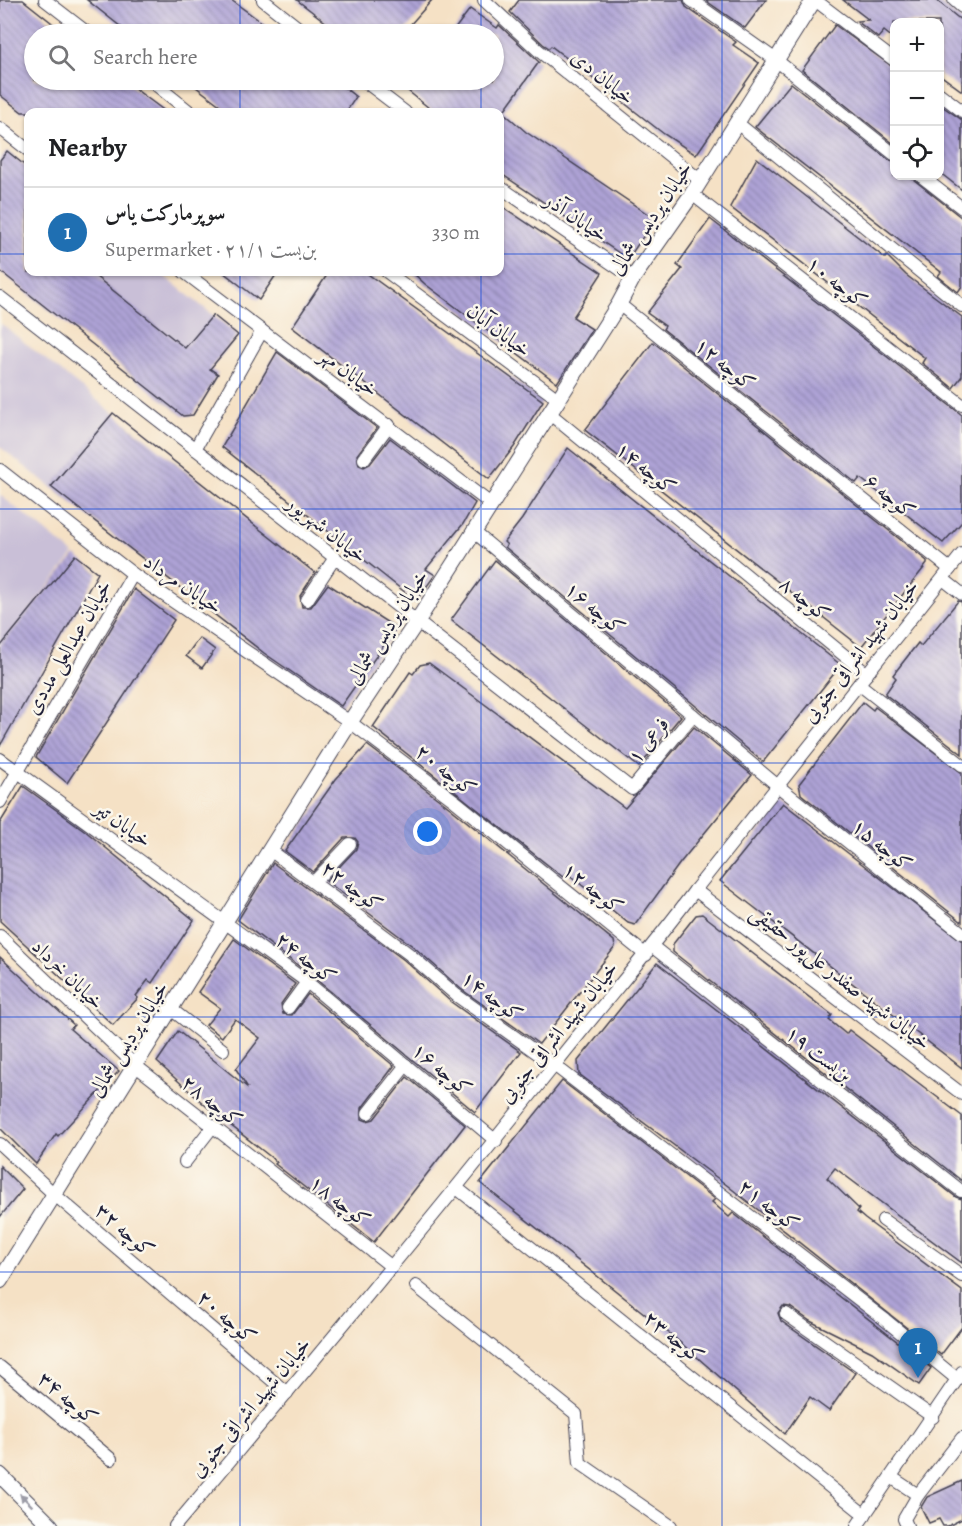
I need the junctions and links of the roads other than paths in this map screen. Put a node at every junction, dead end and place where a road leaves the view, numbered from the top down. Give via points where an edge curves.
1 (45, 0) edge
2 (262, 0) edge
3 (484, 0) edge
4 (691, 0) edge
5 (815, 0) edge
6 (954, 0) edge
7 (962, 7) edge
8 (76, 24) edge
9 (293, 24) edge
10 (890, 57) edge
11 (776, 60) junction
12 (162, 90) edge
13 (376, 90) edge
14 (944, 98) edge
15 (185, 108) edge
16 (398, 108) edge
17 (962, 111) edge
18 (736, 122) junction
19 (0, 128) edge
20 (24, 147) edge
21 (890, 151) edge
22 (927, 180) edge
23 (697, 188) junction
24 (504, 190) edge
25 (962, 208) edge
26 (189, 276) edge
27 (392, 276) edge
28 (633, 278) junction
29 (0, 297) edge
30 (619, 304) junction
31 (962, 306) edge
32 (262, 331) junction
33 (558, 399) junction
34 (960, 400) edge
35 (549, 413) junction
36 (389, 425) junction
37 (195, 449) junction
38 (806, 454) joint
39 (364, 459) dead end
40 (0, 470) edge
41 (491, 504) junction
42 (473, 531) junction
43 (719, 553) joint
44 (962, 554) edge
45 (334, 559) junction
46 (133, 574) junction
47 (946, 574) junction
48 (962, 594) edge
49 (307, 600) dead end
50 (416, 623) junction
51 (863, 679) junction
52 (693, 715) junction
53 (350, 722) junction
54 (0, 759) edge
55 (962, 765) edge
56 (17, 773) junction
57 (778, 786) junction
58 (632, 789) joint
59 (0, 802) edge
60 (350, 844) dead end
61 (270, 850) junction
62 (516, 852) joint
63 (314, 882) junction
64 (695, 890) junction
65 (225, 920) junction
66 (962, 933) edge
67 (0, 936) edge
68 (650, 951) junction
69 (409, 954) joint
70 (307, 982) junction
71 (288, 1008) dead end
72 (171, 1009) junction
73 (362, 1027) joint
74 (223, 1050) dead end
75 (406, 1065) junction
76 (554, 1065) junction
77 (136, 1066) junction
78 (962, 1094) edge
79 (368, 1113) dead end
80 (213, 1126) junction
81 (496, 1141) junction
82 (0, 1144) edge
83 (185, 1162) dead end
84 (264, 1166) joint
85 (458, 1189) junction
86 (961, 1191) edge
87 (55, 1195) junction
88 (883, 1220) dead end
89 (392, 1267) junction
90 (962, 1276) edge
91 (0, 1281) edge
92 (416, 1286) dead end
93 (170, 1294) joint
94 (786, 1314) dead end
95 (0, 1367) edge
96 (959, 1376) edge
97 (286, 1393) junction
98 (933, 1417) junction
99 (962, 1438) edge
100 (111, 1459) dead end
101 (0, 1475) edge
102 (891, 1477) junction
103 (918, 1495) junction
104 (865, 1515) junction
105 (51, 1526) edge
106 (175, 1526) edge
107 (671, 1526) edge
108 (857, 1526) edge
109 (907, 1526) edge

1 - 8 street
2 - 9 street
3 - 23 street, خیابان دی
4 - 11 street
5 - 10 street
5 - 11 street, خیابان پردیس شمالی
6 - 7 street
11 - 18 street, خیابان پردیس شمالی
11 - 21 street
12 - 15 street
13 - 16 street
14 - 17 street
18 - 23 street, خیابان پردیس شمالی
18 - 31 street
19 - 20 street
22 - 25 street
23 - 28 street, خیابان پردیس شمالی
23 - 34 street, کوچه ۱۰
24 - 28 street, خیابان آذر
26 - 32 street, خیابان مهر
27 - 33 street, خیابان آبان
28 - 30 street, خیابان پردیس شمالی
29 - 37 street, خیابان شهریور
30 - 33 street, خیابان پردیس شمالی
30 - 38 street, کوچه ۱۲
32 - 36 street, خیابان مهر
32 - 37 street
33 - 35 street, خیابان پردیس شمالی
35 - 41 street, خیابان پردیس شمالی
35 - 43 street, کوچه ۱۴
36 - 39 street
36 - 41 street, خیابان مهر
37 - 45 street, خیابان شهریور
38 - 47 street, کوچه ۶
40 - 46 street, خیابان مرداد
41 - 42 street, خیابان پردیس شمالی
42 - 50 street, خیابان پردیس شمالی
42 - 52 street, کوچه ۱۶
43 - 51 street, کوچه ۸
44 - 47 street, خیابان شهید اشراقی جنوبی
45 - 49 street
45 - 50 street, خیابان شهریور
46 - 53 street, خیابان مرداد
46 - 56 street, خیابان عبدالعلی مددی
47 - 48 street, کوچه ۶
47 - 51 street, خیابان شهید اشراقی جنوبی
50 - 53 street, خیابان پردیس شمالی
50 - 58 street, خیابان شهریور
51 - 55 street, کوچه ۸
51 - 57 street, خیابان شهید اشراقی جنوبی
52 - 57 street
52 - 58 street, فرعی ۱
53 - 61 street, خیابان پردیس شمالی
53 - 62 street, کوچه ۲۰
54 - 56 street, خیابان تیر
56 - 59 street, خیابان عبدالعلی مددی
56 - 65 street, خیابان تیر
57 - 64 street, خیابان شهید اشراقی جنوبی
57 - 66 street, کوچه ۱۵
60 - 63 street
61 - 63 street, کوچه ۲۲
61 - 65 street, خیابان پردیس شمالی
62 - 68 street, کوچه ۱۲
63 - 69 street, کوچه ۲۲
64 - 68 street, خیابان شهید اشراقی جنوبی
64 - 78 street, خیابان شهید صفدر علی‌پور حقیقی
65 - 70 street, کوچه ۲۴
65 - 72 street, خیابان پردیس شمالی
67 - 77 street, خیابان خرداد
68 - 76 street, خیابان شهید اشراقی جنوبی
68 - 86 street, بن‌بست ۱۹
69 - 76 street, کوچه ۱۴ via 456,995
70 - 71 street
70 - 73 street, کوچه ۲۴
72 - 74 street
72 - 77 street, خیابان پردیس شمالی
73 - 75 street, کوچه ۱۶
75 - 79 street
75 - 81 street, کوچه ۱۶
76 - 81 street, خیابان شهید اشراقی جنوبی
76 - 96 street, کوچه ۲۱
77 - 80 street, کوچه ۲۸
77 - 87 street, خیابان پردیس شمالی
80 - 83 street
80 - 84 street, کوچه ۲۸
81 - 85 street, خیابان شهید اشراقی جنوبی
82 - 87 street, کوچه ۳۲
84 - 89 street, کوچه ۱۸
85 - 89 street, خیابان شهید اشراقی جنوبی
85 - 104 street, کوچه ۲۳
87 - 91 street, خیابان پردیس شمالی
87 - 93 street, کوچه ۳۲
88 - 90 street
89 - 97 street, خیابان شهید اشراقی جنوبی
92 - 107 street via 576,1414 580,1463
93 - 97 street, کوچه ۲۰
94 - 98 street
95 - 100 street, کوچه ۳۴
96 - 98 street
97 - 106 street, خیابان شهید اشراقی جنوبی
98 - 102 street
99 - 103 street
105 -> 101 street
102 - 103 street
102 - 104 street
103 - 109 street via 904,1519
104 - 108 street

